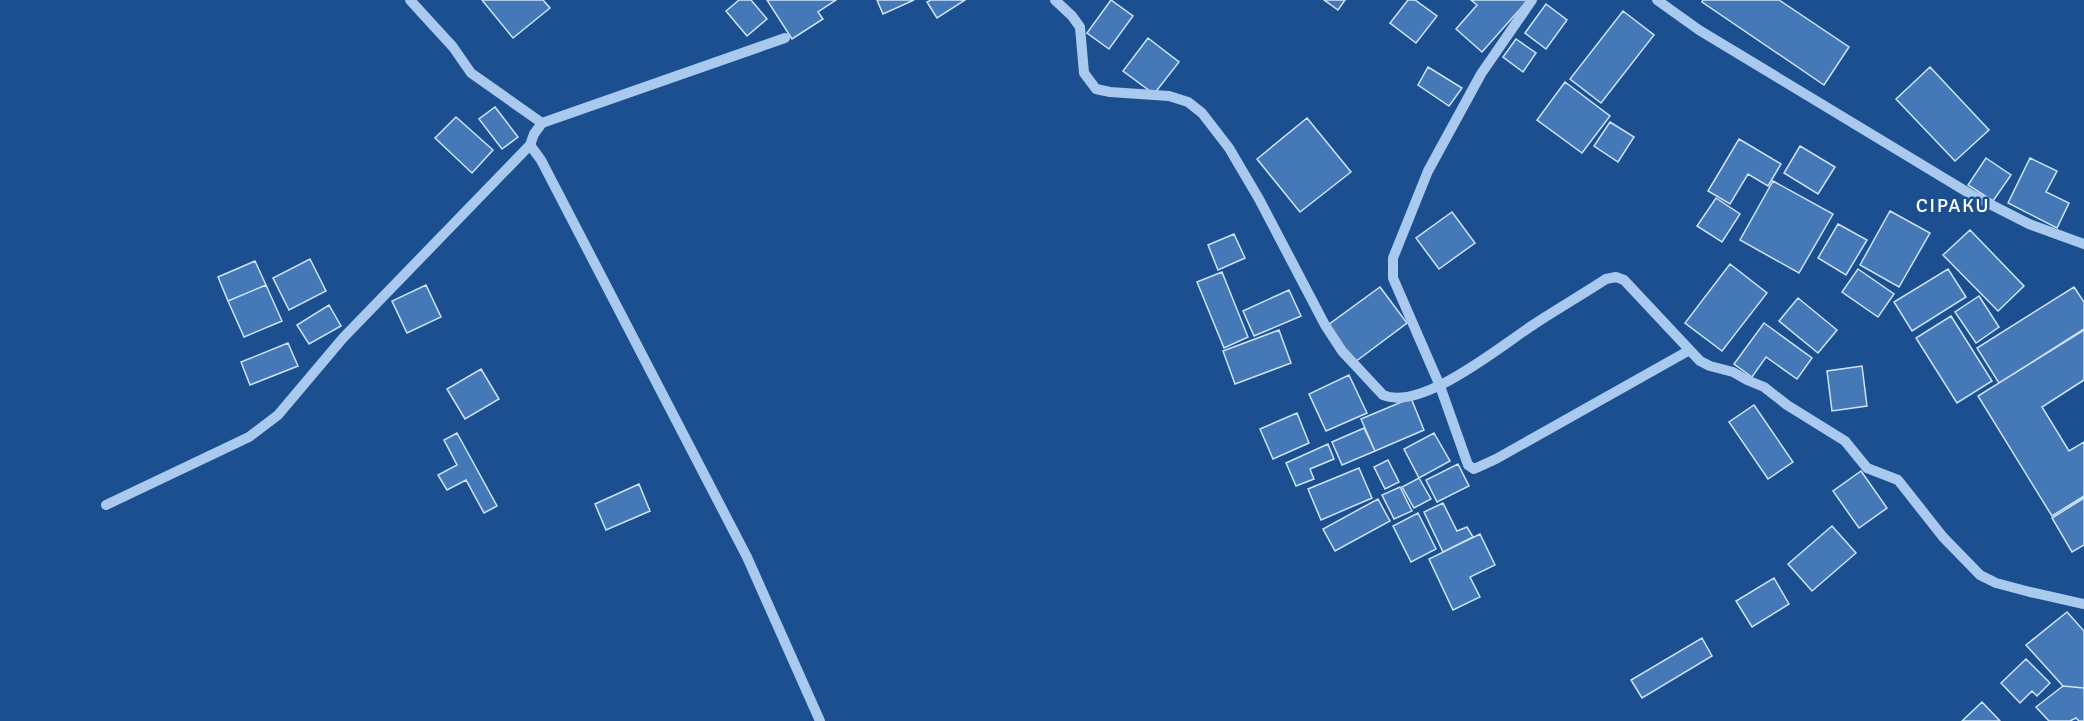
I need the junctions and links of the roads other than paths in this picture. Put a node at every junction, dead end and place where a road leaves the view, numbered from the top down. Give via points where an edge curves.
1 (411, 0) edge
2 (1054, 0) edge
3 (1532, 0) edge
4 (1657, 0) edge
5 (785, 38) dead end
6 (542, 123) junction
7 (530, 145) junction
8 (2084, 244) edge
9 (1688, 351) junction
10 (1440, 386) junction
11 (106, 505) dead end
12 (2084, 603) edge
13 (820, 721) edge

1 - 6 street via 471,73
2 - 10 street via 1080,27 1084,73 1096,89 1169,96 1188,102 1202,113 1229,148 1259,199 1342,351 1383,395 1409,396
3 - 10 street via 1481,74 1428,171 1393,258 1393,278
4 - 8 street via 1972,195 2029,224
5 - 6 street
6 - 7 street
7 - 11 street via 343,338 270,423 249,437
7 - 13 street via 747,557
9 - 10 street via 1624,280 1610,277
9 - 10 street via 1474,469 1468,465
9 - 12 street via 1710,366 1764,387 1845,441 1867,468 1898,480 1943,537 1980,575 1996,583

